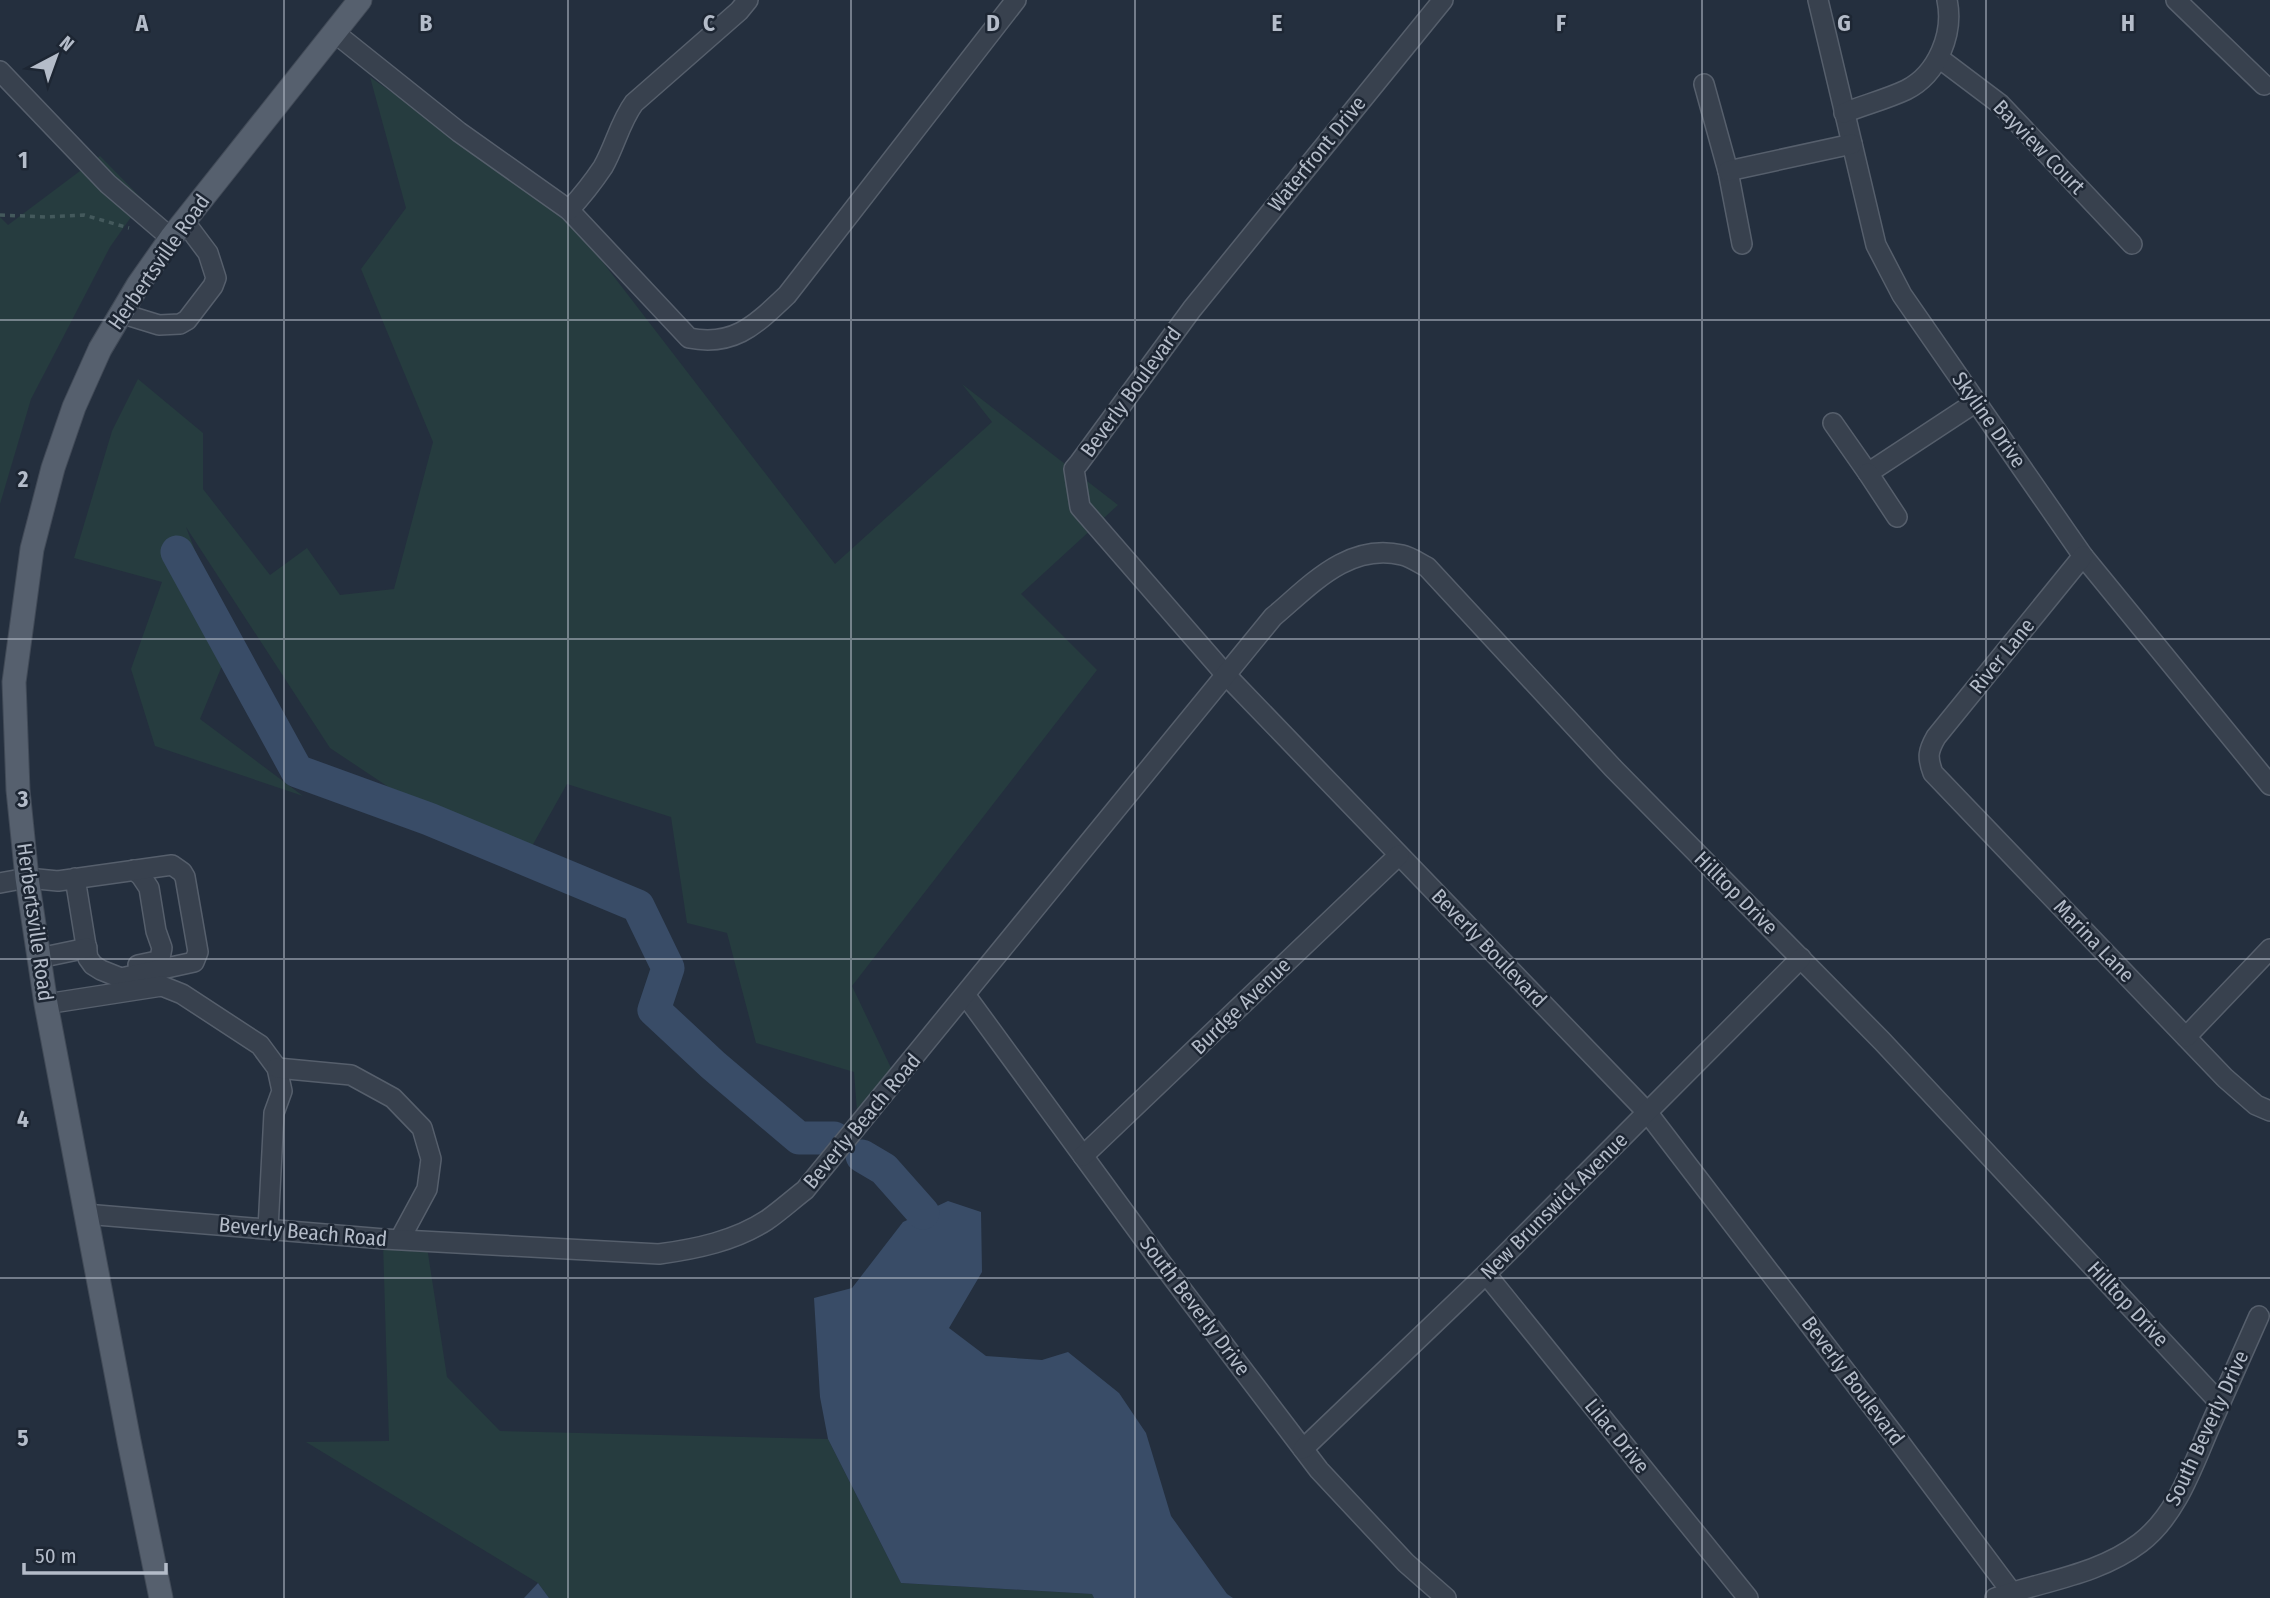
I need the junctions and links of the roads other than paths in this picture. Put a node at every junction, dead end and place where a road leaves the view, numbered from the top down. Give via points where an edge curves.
1 (360, 0) edge
2 (748, 0) edge
3 (1016, 0) edge
4 (1443, 0) edge
5 (1818, 0) edge
6 (1947, 0) edge
7 (2176, 0) edge
8 (334, 33) junction
9 (1939, 58) junction
10 (0, 71) edge
11 (1704, 84) dead end
12 (2264, 85) dead end
13 (1844, 113) junction
14 (1852, 144) junction
15 (1728, 172) junction
16 (569, 210) junction
17 (177, 230) junction
18 (1742, 244) dead end
19 (2132, 244) dead end
20 (1192, 309) joint
21 (120, 313) junction
22 (1976, 402) junction
23 (1833, 423) dead end
24 (1868, 473) junction
25 (1897, 517) dead end
26 (2084, 556) junction
27 (1226, 675) junction
28 (1928, 760) joint
29 (2270, 785) edge
30 (1399, 855) junction
31 (135, 870) junction
32 (27, 878) junction
33 (75, 878) junction
34 (0, 883) edge
35 (87, 948) junction
36 (2270, 949) edge
37 (38, 958) junction
38 (1801, 958) junction
39 (111, 974) junction
40 (966, 996) junction
41 (46, 1004) junction
42 (2186, 1037) junction
43 (277, 1068) junction
44 (2270, 1111) edge
45 (1647, 1112) junction
46 (1083, 1156) junction
47 (85, 1214) junction
48 (268, 1229) junction
49 (400, 1239) junction
50 (1486, 1274) junction
51 (2259, 1316) dead end
52 (2221, 1403) junction
53 (1303, 1448) junction
54 (2007, 1596) edge
55 (161, 1598) edge
56 (1446, 1598) edge
57 (1748, 1598) edge

1 - 8 main road, Herbertsville Road
2 - 16 street via 634,103 602,167
3 - 16 street via 786,295 740,334 705,341 689,338
4 - 20 street, Waterfront Drive
5 - 13 street, Skyline Drive
6 - 9 street via 1948,33
7 - 12 street
8 - 16 street via 459,132
8 - 17 main road, Herbertsville Road
9 - 13 street via 1908,89
9 - 19 street, Bayview Court via 2000,104
10 - 17 street via 107,184
11 - 15 street
13 - 14 street, Skyline Drive
14 - 15 street
14 - 22 street, Skyline Drive via 1876,245 1902,295
15 - 18 street
17 - 21 main road, Herbertsville Road
17 - 21 street via 208,253 216,278 213,286 180,324 159,325
20 - 27 street, Beverly Boulevard via 1074,469 1080,507
21 - 32 main road, Herbertsville Road via 74,407 32,549 14,682
22 - 24 street
22 - 26 street, Skyline Drive
23 - 24 street
24 - 25 street
26 - 28 street, River Lane via 1936,737
26 - 29 street, Skyline Drive
27 - 30 street, Beverly Boulevard
27 - 38 street, Hilltop Drive via 1273,617 1334,566 1359,555 1404,555 1427,567 1613,768
27 - 40 street, Beverly Beach Road
28 - 42 street, Marina Lane via 1933,773
30 - 45 street, Beverly Boulevard
30 - 46 street, Burdge Avenue
31 - 33 street
31 - 39 street via 149,888 162,953 157,961
31 - 39 street via 172,865 182,872 197,958 189,965 121,978
32 - 33 street
32 - 34 street
32 - 37 main road, Herbertsville Road
33 - 35 street
35 - 37 street
35 - 39 street via 93,965
36 - 42 street
37 - 41 main road, Herbertsville Road
38 - 45 street, New Brunswick Avenue
38 - 52 street, Hilltop Drive
40 - 46 street, South Beverly Drive
40 - 49 street, Beverly Beach Road via 805,1190 766,1221 728,1239 659,1254
41 - 43 street via 162,986 240,1030 260,1045
41 - 47 main road, Herbertsville Road
42 - 44 street, Marina Lane via 2233,1085
43 - 48 street via 282,1091 274,1112
43 - 49 street via 351,1075 393,1098 422,1128 431,1159 427,1189
45 - 50 street, New Brunswick Avenue
45 - 54 street, Beverly Boulevard via 1887,1425
46 - 53 street, South Beverly Drive
47 - 48 street, Beverly Beach Road
47 - 55 main road, Herbertsville Road
48 - 49 street, Beverly Beach Road
50 - 53 street, New Brunswick Avenue
50 - 57 street, Lilac Drive
51 - 52 street, South Beverly Drive
52 - 54 street, South Beverly Drive via 2183,1489 2160,1525 2140,1544 2070,1577
53 - 56 street, South Beverly Drive via 1406,1563

